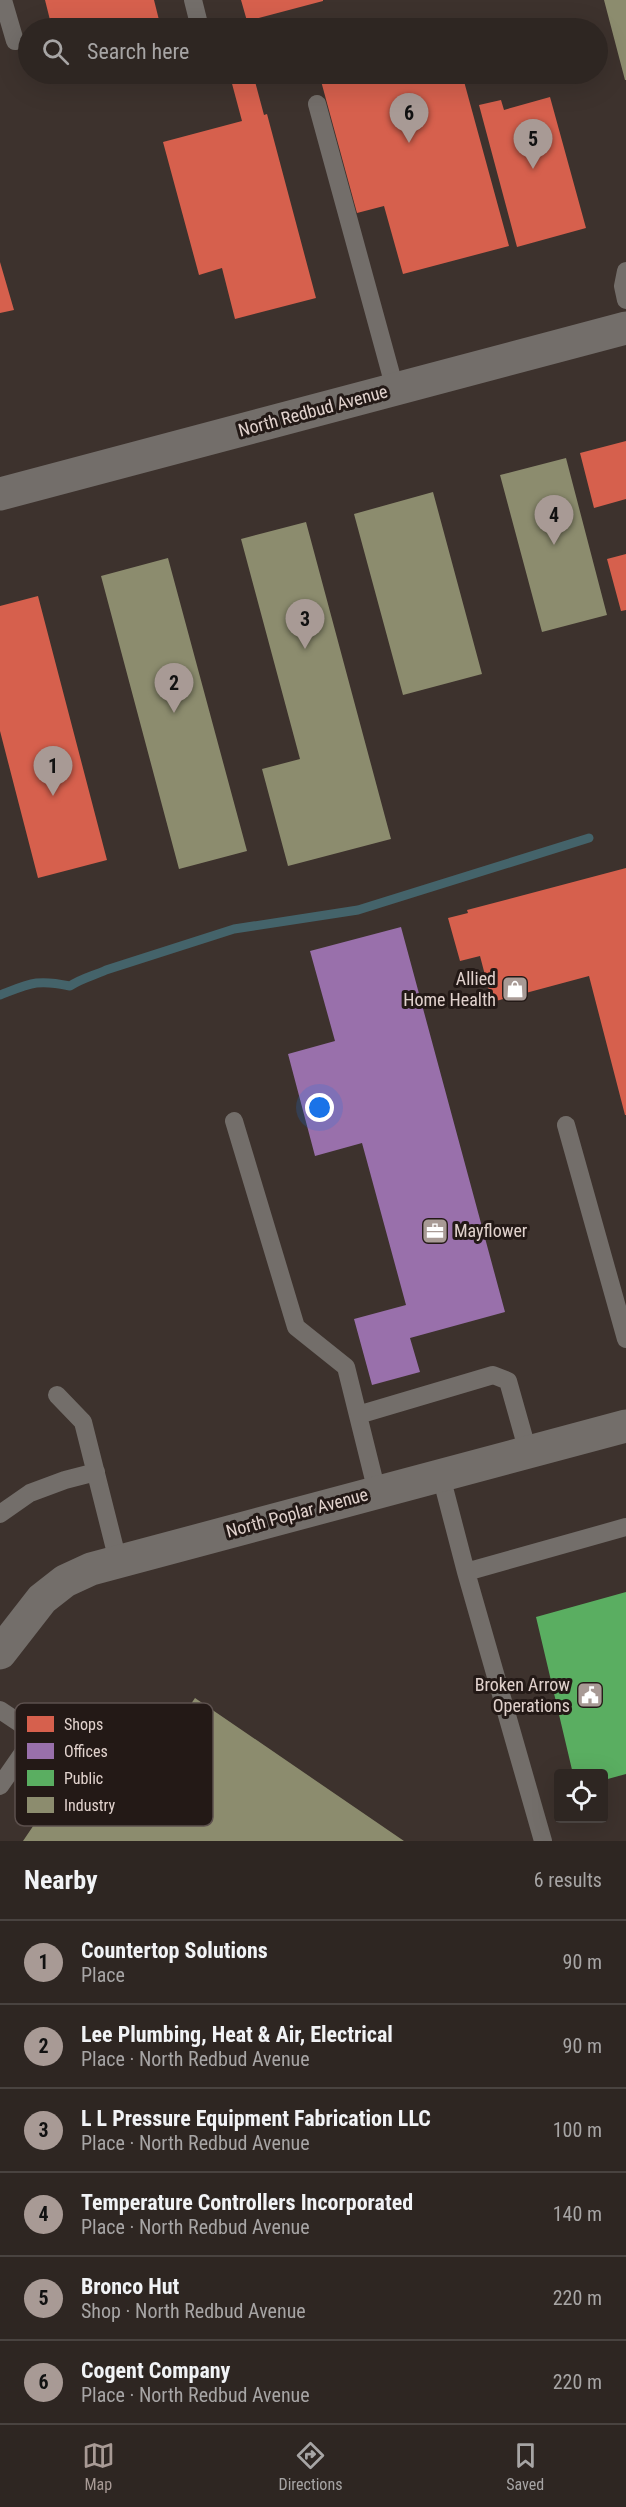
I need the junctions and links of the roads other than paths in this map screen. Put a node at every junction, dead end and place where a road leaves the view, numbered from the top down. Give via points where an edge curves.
1 (3, 0) edge
2 (193, 0) edge
3 (198, 18) edge
4 (15, 41) dead end
5 (317, 104) dead end
6 (626, 271) edge
7 (626, 300) edge
8 (626, 328) edge
9 (395, 389) junction
10 (0, 494) edge
11 (234, 1121) dead end
12 (566, 1125) dead end
13 (626, 1336) edge
14 (57, 1395) dead end
15 (358, 1414) junction
16 (626, 1426) edge
17 (528, 1452) junction
18 (96, 1472) junction
19 (441, 1476) junction
20 (377, 1492) junction
21 (0, 1514) edge
22 (626, 1527) edge
23 (118, 1561) junction
24 (466, 1572) junction
25 (0, 1653) edge
26 (0, 1710) edge
27 (15, 1720) edge
28 (15, 1764) edge
29 (0, 1786) edge
30 (543, 1841) edge

1 - 4 lane
2 - 3 lane
5 - 9 lane
6 - 7 lane
8 - 9 street, North Redbud Avenue
9 - 10 street, North Redbud Avenue
11 - 15 lane via 296,1327 346,1367
12 - 13 lane
14 - 18 lane via 83,1422
15 - 17 lane via 493,1375 508,1381
15 - 20 lane
16 - 17 street, North Poplar Avenue
17 - 19 street, North Poplar Avenue
18 - 21 lane via 30,1493
18 - 23 lane
19 - 20 street, North Poplar Avenue
19 - 24 lane
20 - 23 street, North Poplar Avenue
22 - 24 lane
23 - 25 street, North Poplar Avenue via 65,1581 42,1599
24 - 30 lane
26 - 27 lane
28 - 29 lane

